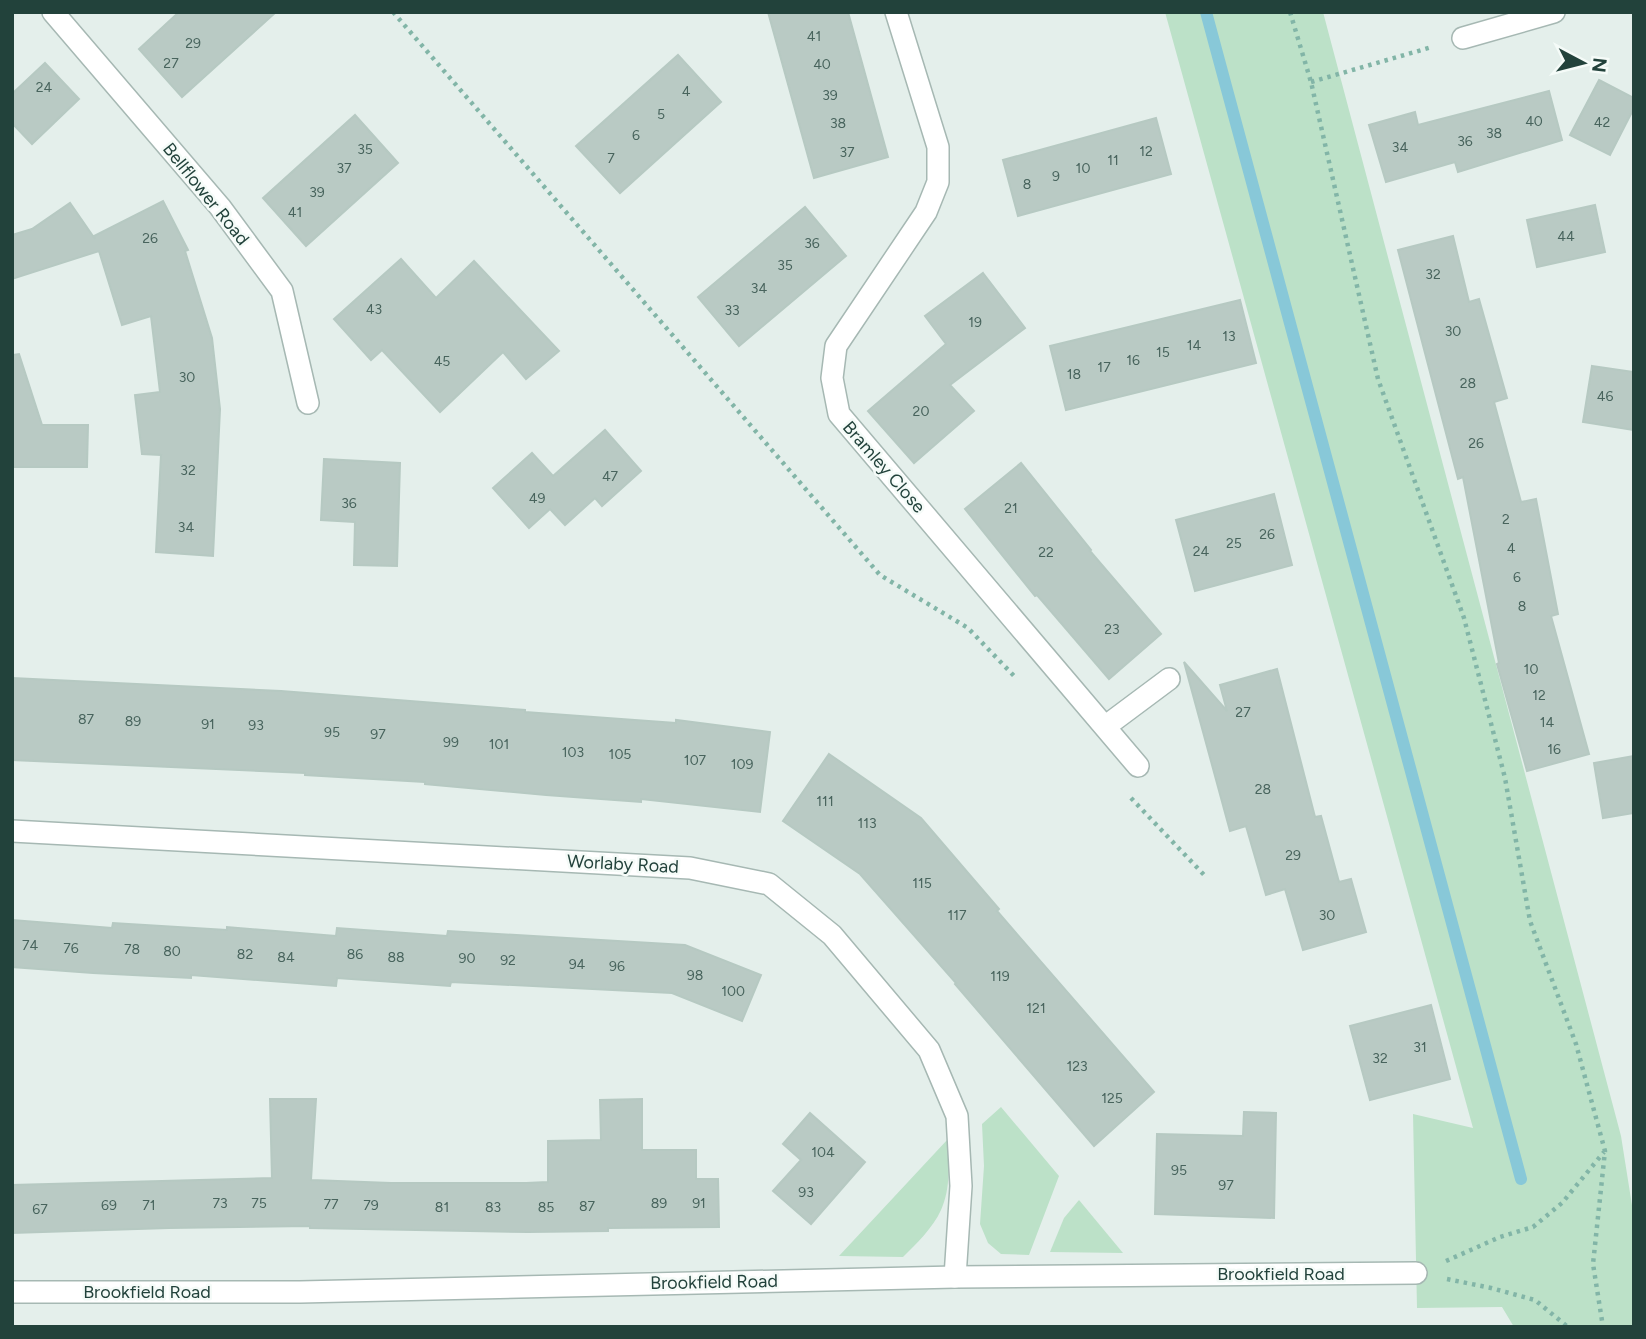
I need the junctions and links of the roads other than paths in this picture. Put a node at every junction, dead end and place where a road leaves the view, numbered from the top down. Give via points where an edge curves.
1 (52, 12) edge
2 (897, 12) edge
3 (1554, 12) edge
4 (1463, 38) road end
5 (308, 402) dead end
6 (1169, 679) dead end
7 (1106, 726) junction
8 (1138, 766) dead end
9 (12, 831) edge
10 (1416, 1273) road end
11 (955, 1277) junction
12 (12, 1292) edge

1 - 5 street, Bellflower Road via 220,207 282,291
2 - 7 street, Bramley Close via 938,146 938,182 926,212 836,346 832,378 839,414
3 - 4 street
6 - 7 street
7 - 8 street, Bramley Close
9 - 11 street, Worlaby Road via 690,868 769,884 832,935 929,1050 957,1116 961,1186
10 - 11 street, Brookfield Road
11 - 12 street, Brookfield Road via 300,1292

